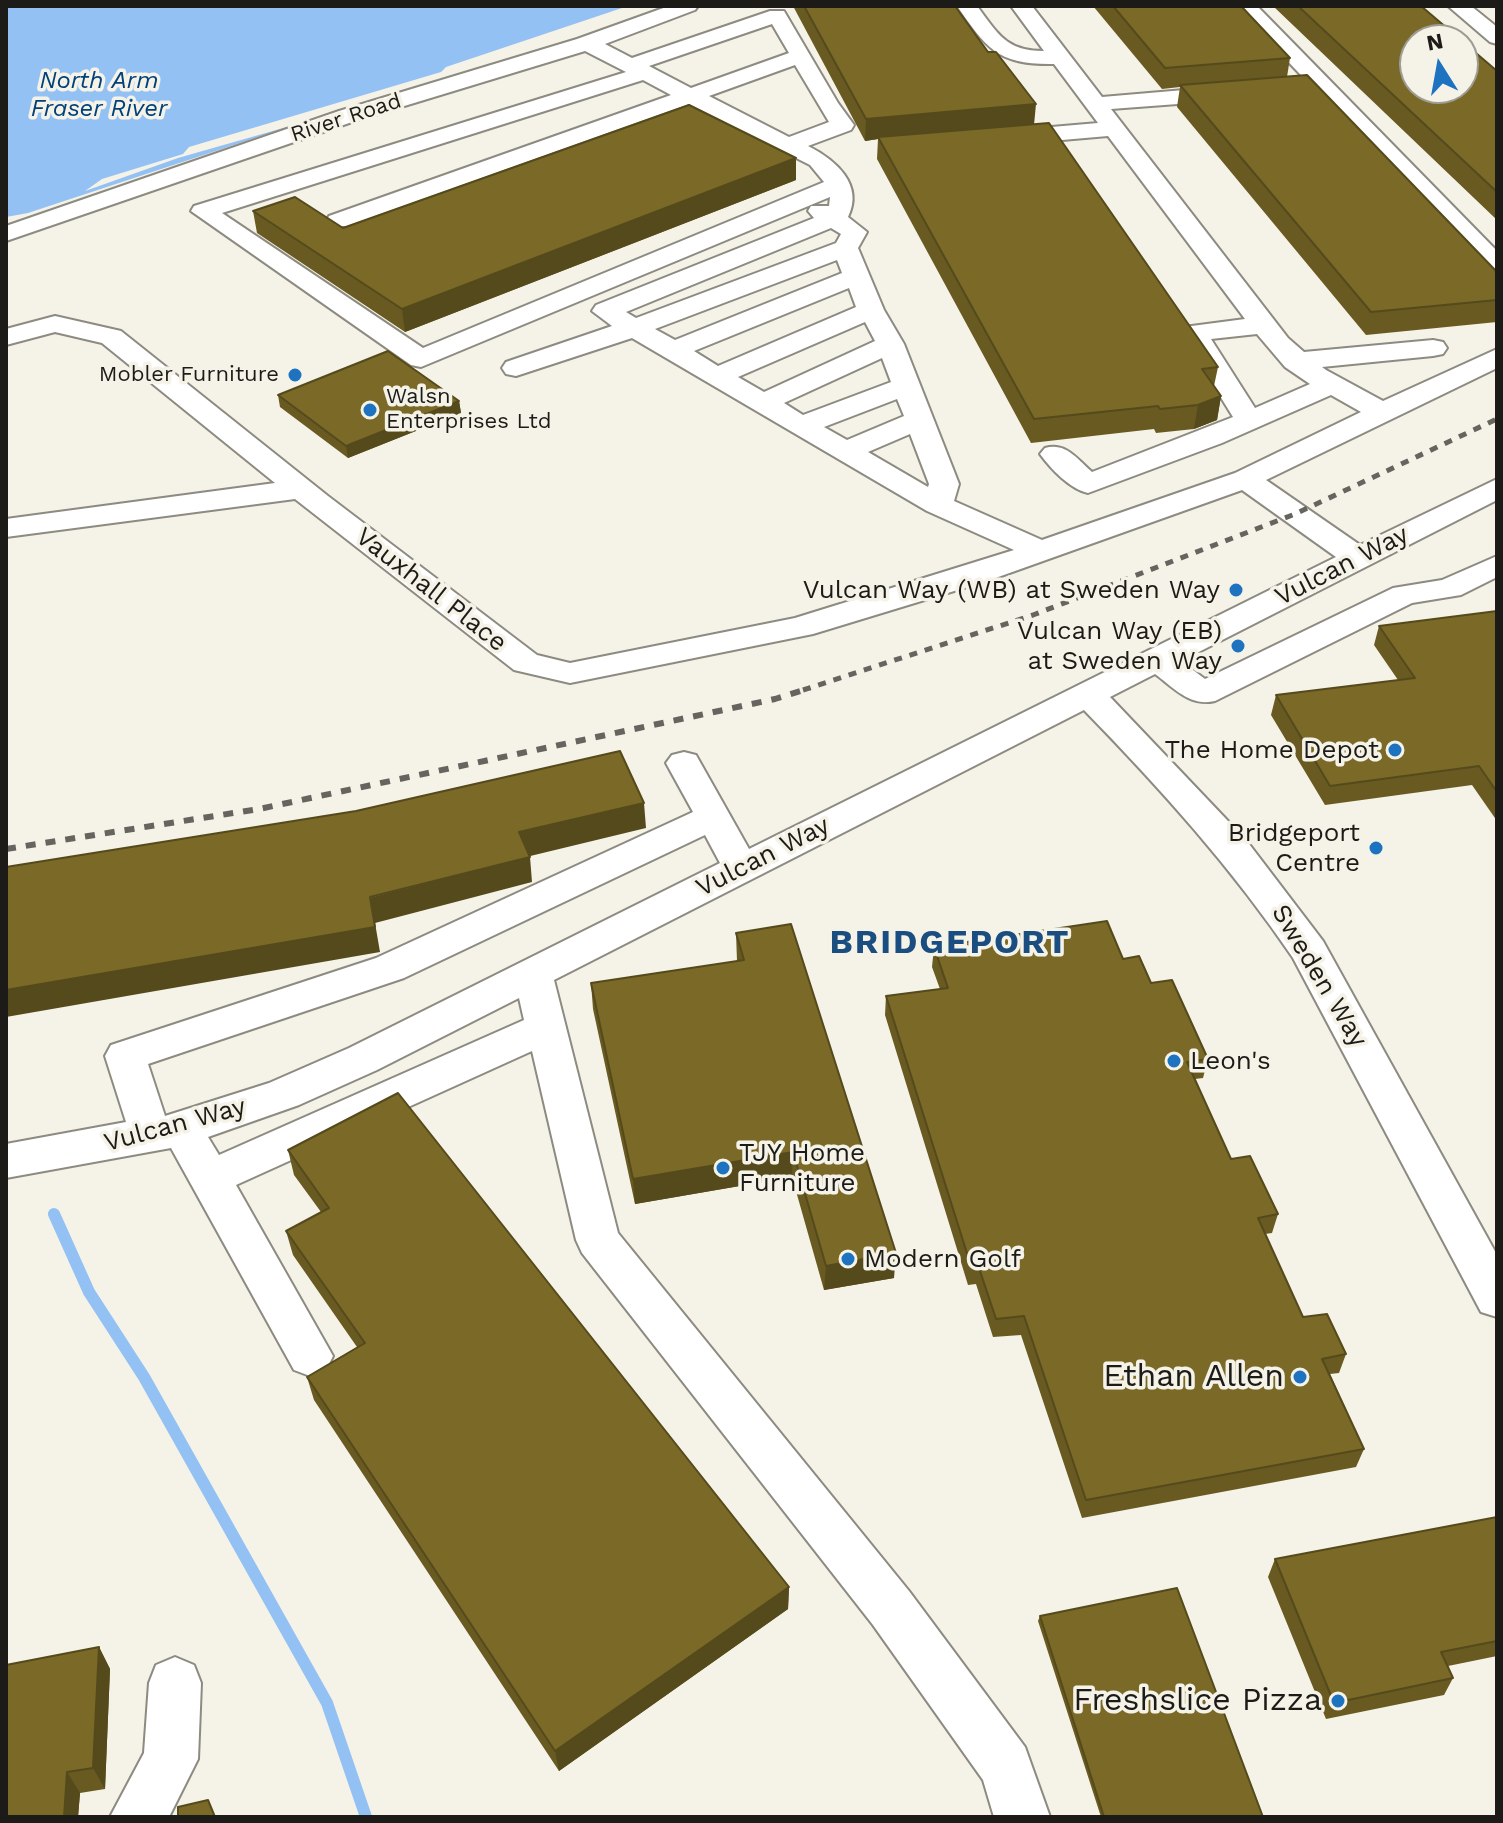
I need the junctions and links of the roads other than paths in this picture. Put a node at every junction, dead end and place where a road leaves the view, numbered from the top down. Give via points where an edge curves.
1 (688, 6) edge
2 (967, 6) edge
3 (1021, 6) edge
4 (1245, 6) edge
5 (1458, 6) edge
6 (791, 35) junction
7 (1497, 38) edge
8 (586, 43) junction
9 (761, 44) dead end
10 (801, 56) junction
11 (1059, 57) junction
12 (688, 69) dead end
13 (646, 72) junction
14 (814, 79) junction
15 (1321, 85) junction
16 (1291, 87) edge
17 (787, 88) dead end
18 (1246, 91) edge
19 (692, 95) junction
20 (748, 101) dead end
21 (1095, 104) junction
22 (828, 105) junction
23 (721, 110) junction
24 (843, 125) junction
25 (758, 129) junction
26 (1113, 129) junction
27 (978, 140) edge
28 (788, 145) junction
29 (818, 160) junction
30 (839, 184) junction
31 (799, 201) junction
32 (835, 218) junction
33 (338, 221) edge
34 (6, 234) edge
35 (845, 248) junction
36 (687, 249) junction
37 (716, 264) junction
38 (1497, 266) edge
39 (857, 276) junction
40 (578, 294) junction
41 (871, 310) junction
42 (605, 311) junction
43 (1264, 325) junction
44 (631, 329) junction
45 (6, 337) edge
46 (890, 344) junction
47 (1433, 348) dead end
48 (674, 350) junction
49 (1497, 357) edge
50 (1295, 361) junction
51 (516, 368) dead end
52 (715, 377) junction
53 (1331, 385) junction
54 (906, 386) junction
55 (762, 403) junction
56 (1382, 412) junction
57 (920, 420) junction
58 (1249, 420) junction
59 (802, 425) junction
60 (845, 451) junction
61 (1055, 454) dead end
62 (1245, 479) junction
63 (1497, 488) edge
64 (301, 489) junction
65 (938, 505) junction
66 (6, 528) edge
67 (1041, 551) junction
68 (1354, 560) junction
69 (1497, 565) edge
70 (1404, 595) junction
71 (1156, 659) junction
72 (1087, 693) junction
73 (684, 763) dead end
74 (713, 817) junction
75 (741, 868) junction
76 (533, 973) junction
77 (548, 1026) junction
78 (168, 1132) junction
79 (6, 1161) edge
80 (209, 1178) junction
81 (1497, 1298) edge
82 (310, 1356) dead end
83 (175, 1683) dead end
84 (138, 1817) edge
85 (1022, 1817) edge

1 - 8 street, River Road
2 - 11 street via 999,50 1011,56
3 - 11 street
4 - 15 street
5 - 7 street
6 - 9 street
6 - 10 street
6 - 13 street via 777,15
8 - 13 street
8 - 34 street, River Road via 347,116
10 - 14 street
10 - 19 street
11 - 21 street
12 - 13 street
13 - 19 street
13 - 40 street via 203,211 421,359
14 - 17 street
14 - 22 street
15 - 16 street
15 - 38 street
18 - 21 street
19 - 23 street
19 - 33 street
20 - 23 street
21 - 26 street
22 - 24 street
22 - 25 street
23 - 25 street
24 - 28 street
24 - 29 street via 849,149
25 - 28 street
26 - 27 street
26 - 43 street
28 - 29 street
29 - 30 street
30 - 31 street
30 - 32 street via 843,202
31 - 32 street
31 - 36 street
32 - 35 street via 855,232
32 - 37 street
35 - 39 street
35 - 44 street
36 - 37 street
36 - 40 street
37 - 42 street
39 - 41 street
39 - 48 street
40 - 42 street
41 - 46 street
41 - 52 street
42 - 44 street
43 - 50 street
43 - 58 street via 1194,333
44 - 48 street
44 - 51 street
45 - 64 street, Vauxhall Place via 55,324 111,337
46 - 54 street
46 - 55 street
47 - 50 street
48 - 52 street
49 - 56 street
50 - 53 street
52 - 55 street
53 - 56 street
53 - 58 street
54 - 57 street
54 - 59 street
55 - 59 street
56 - 62 street
57 - 60 street
57 - 65 street via 944,484
58 - 61 street via 1088,484
59 - 60 street
60 - 65 street
62 - 67 street
62 - 68 street
63 - 68 street, Vulcan Way
64 - 66 street
64 - 67 street, Vauxhall Place via 526,663 570,673 801,627
65 - 67 street
68 - 70 street
68 - 71 street, Vulcan Way
69 - 70 street via 1450,588
70 - 71 street via 1203,693
71 - 72 street, Vulcan Way
72 - 75 street, Vulcan Way
72 - 81 street, Sweden Way via 1225,840 1288,919
73 - 74 street
74 - 75 street
74 - 78 street via 390,968 125,1056 139,1105
75 - 76 street, Vulcan Way
76 - 77 street
76 - 78 street, Vulcan Way via 284,1094
77 - 80 street
77 - 85 street via 598,1240 918,1644 1006,1766
78 - 79 street, Vulcan Way
78 - 80 street
80 - 82 street
83 - 84 street via 171,1759

